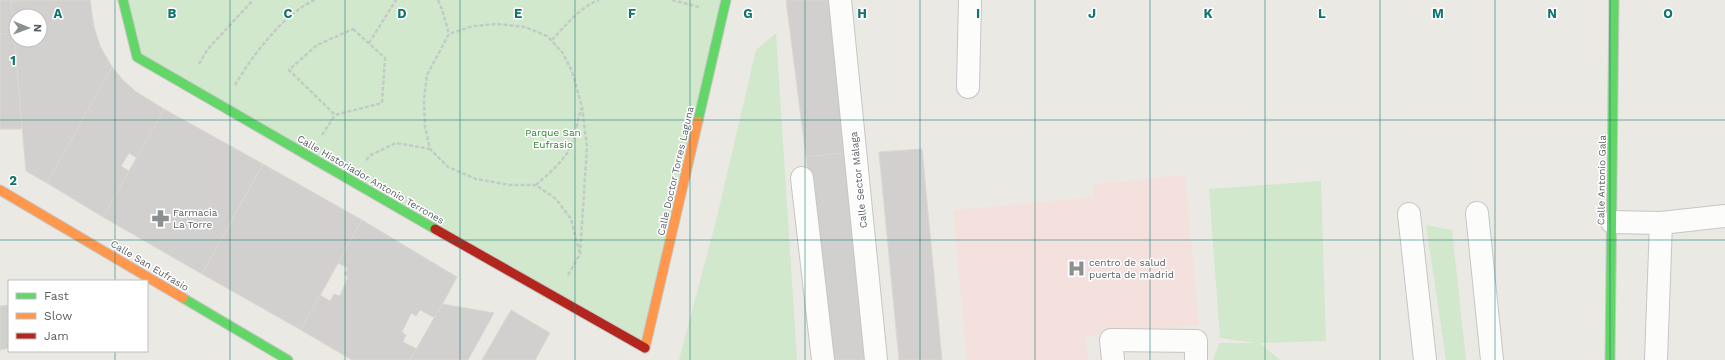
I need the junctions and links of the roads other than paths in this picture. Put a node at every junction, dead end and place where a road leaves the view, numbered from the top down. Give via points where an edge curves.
1 (123, 0) edge
2 (726, 0) edge
3 (840, 0) edge
4 (970, 0) edge
5 (1614, 0) edge
6 (968, 87) dead end
7 (802, 178) dead end
8 (0, 190) edge
9 (1478, 213) dead end
10 (1409, 214) dead end
11 (1725, 216) edge
12 (1612, 222) junction
13 (1661, 223) junction
14 (646, 348) junction
15 (638, 356) dead end
16 (288, 360) edge
17 (823, 360) edge
18 (876, 360) edge
19 (1113, 360) edge
20 (1196, 360) edge
21 (1425, 360) edge
22 (1492, 360) edge
23 (1610, 360) edge
24 (1656, 360) edge

1 - 14 street, Calle Historiador Antonio Terrones via 137,57
2 - 14 street, Calle Doctor Torres Laguna
3 - 18 street, Calle Sector Málaga
4 - 6 street
5 - 12 street, Calle Antonio Gala
7 - 17 street
8 - 16 street, Calle San Eufrasio
9 - 22 street
10 - 21 street
11 - 13 street
12 - 13 street
12 - 23 street, Calle Antonio Gala
13 - 24 street
14 - 15 street
19 - 20 street via 1111,340 1196,342

